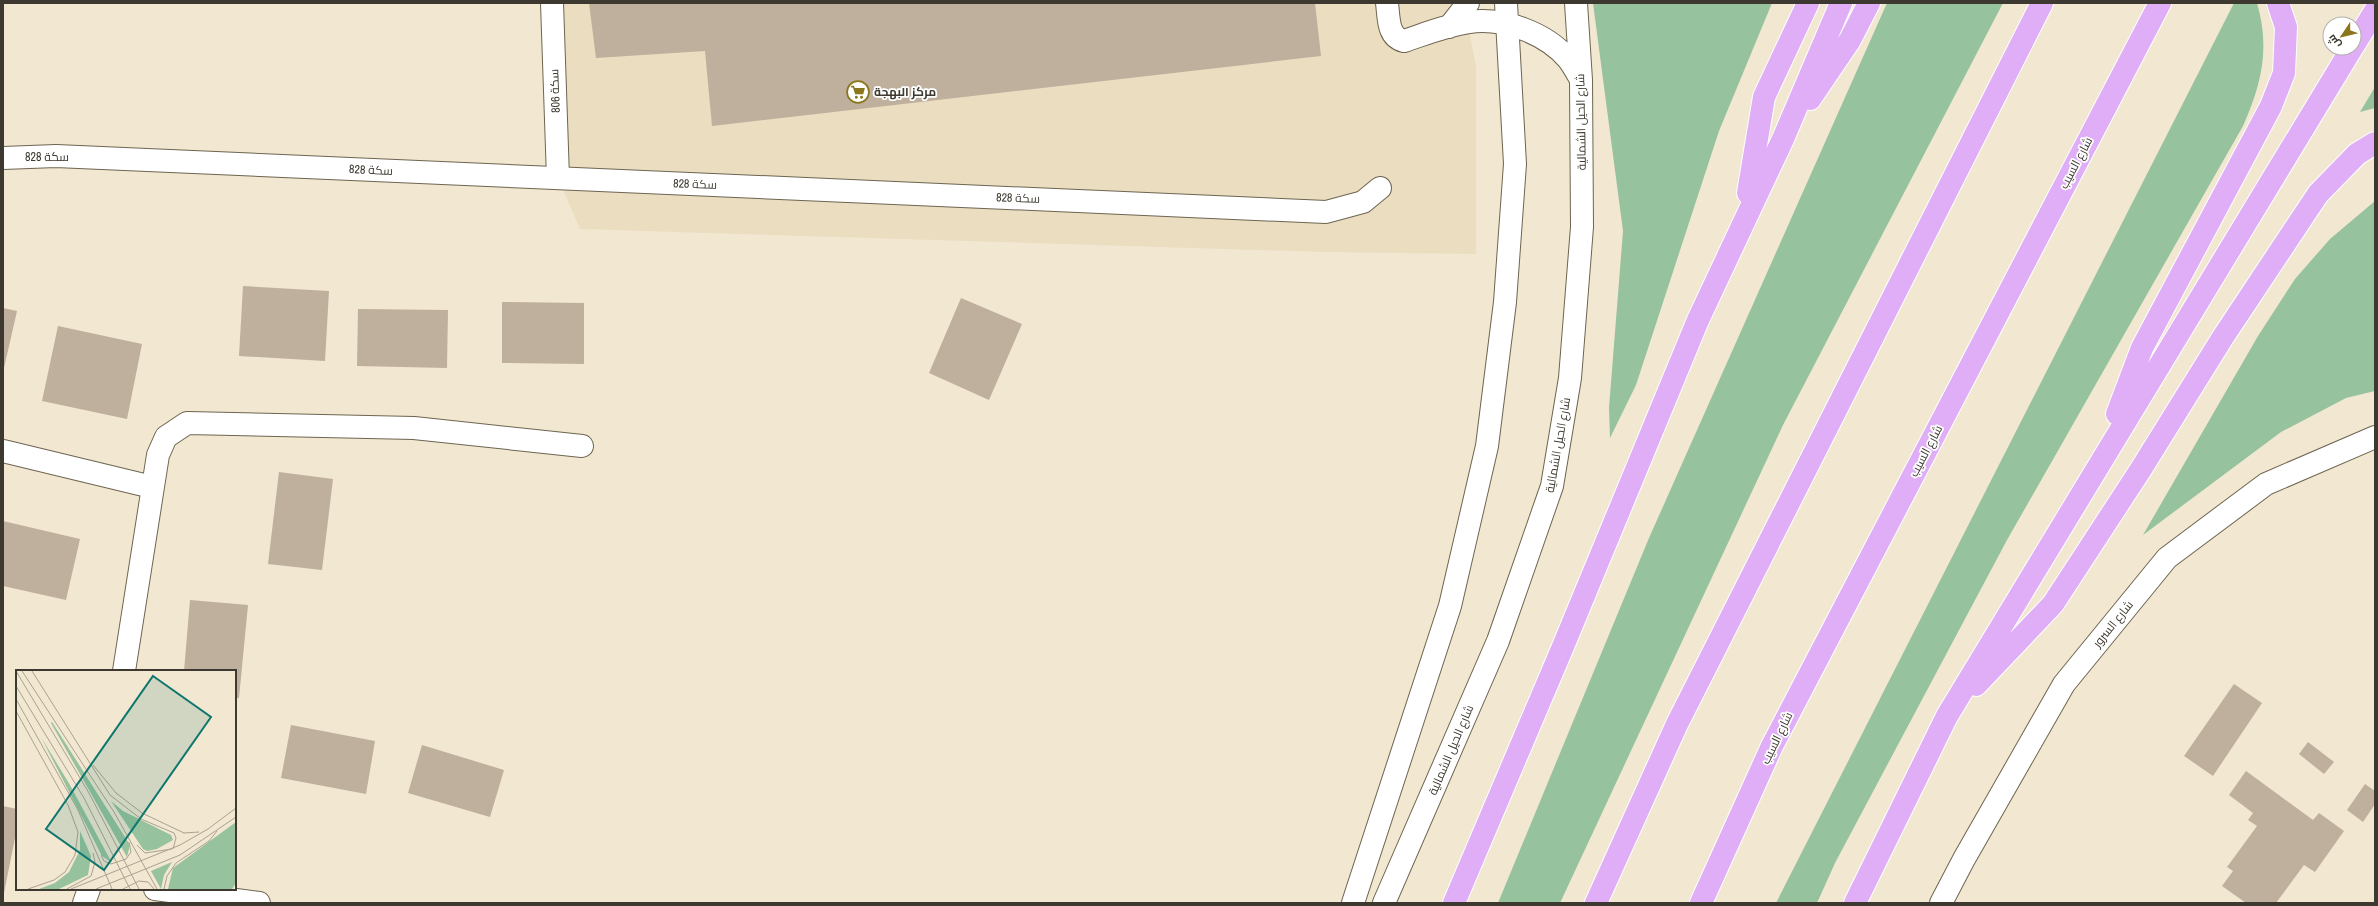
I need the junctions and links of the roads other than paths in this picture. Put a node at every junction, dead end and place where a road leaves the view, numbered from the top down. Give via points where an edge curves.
1 (552, 3) edge
2 (1387, 3) edge
3 (1468, 3) edge
4 (1506, 3) edge
5 (1576, 3) edge
6 (1808, 3) edge
7 (1841, 3) edge
8 (1868, 3) edge
9 (2160, 3) edge
10 (2278, 3) edge
11 (2039, 9) edge
12 (2375, 11) edge
13 (1509, 25) junction
14 (1449, 27) junction
15 (2362, 32) edge
16 (2347, 56) edge
17 (1581, 80) junction
18 (1783, 139) junction
19 (2375, 143) edge
20 (3, 158) edge
21 (558, 178) junction
22 (1380, 188) dead end
23 (1745, 217) junction
24 (2375, 437) edge
25 (582, 446) dead end
26 (3, 451) edge
27 (2097, 465) junction
28 (152, 487) junction
29 (124, 670) edge
30 (1947, 716) junction
31 (89, 890) edge
32 (162, 890) edge
33 (84, 903) edge
34 (259, 903) edge
35 (1353, 903) edge
36 (1384, 903) edge
37 (1454, 903) edge
38 (1596, 903) edge
39 (1701, 903) edge
40 (1855, 903) edge
41 (1941, 903) edge

1 - 21 street, سكة 806
2 - 14 street via 1392,33 1400,40
3 - 14 street
4 - 13 street
5 - 17 street, شارع الحيل الشمالية
6 - 23 highway via 1764,97
7 - 18 highway
8 - 18 highway via 1850,40
9 - 39 highway, شارع السيب via 1775,739
10 - 27 highway via 2286,27 2284,73 2271,106 2142,348
11 - 38 highway via 1677,724
12 - 15 highway
13 - 14 street via 1489,21
13 - 17 street via 1530,32 1551,44 1569,60
13 - 35 street via 1515,164 1505,302 1487,446 1450,606
16 - 27 highway
17 - 36 street, شارع الحيل الشمالية via 1582,227 1570,378 1552,486 1498,641
18 - 23 highway
19 - 30 highway via 2357,154 2318,194 2223,337 2053,604
20 - 21 street, سكة 828 via 56,156
21 - 22 street, سكة 828 via 1326,212 1363,202
23 - 37 highway via 1698,320
24 - 41 street, شارع السرور via 2266,484 2166,558 2064,684
25 - 28 street via 414,428 187,423 166,437 158,455
26 - 28 street
27 - 30 highway
28 - 29 street
30 - 40 highway
31 - 33 street
32 - 34 street

